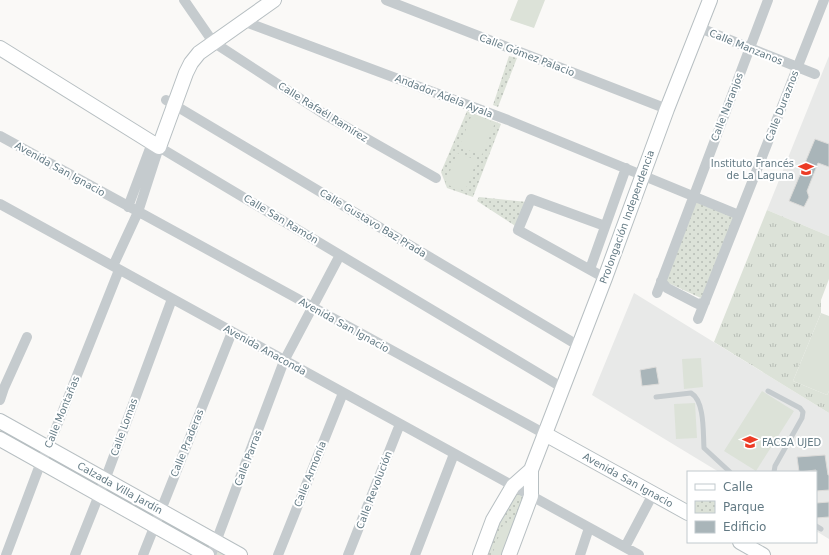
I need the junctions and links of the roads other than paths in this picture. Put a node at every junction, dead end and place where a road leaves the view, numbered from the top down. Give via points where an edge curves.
1 (184, 0) edge
2 (261, 0) edge
3 (274, 0) edge
4 (386, 0) edge
5 (710, 0) edge
6 (768, 0) edge
7 (824, 0) edge
8 (243, 21) junction
9 (700, 28) junction
10 (211, 39) junction
11 (0, 48) edge
12 (750, 48) junction
13 (797, 67) junction
14 (815, 74) dead end
15 (170, 103) junction
16 (667, 109) junction
17 (0, 136) edge
18 (155, 145) junction
19 (626, 168) junction
20 (642, 175) junction
21 (436, 178) dead end
22 (693, 196) junction
23 (0, 204) edge
24 (128, 207) junction
25 (138, 212) junction
26 (739, 216) junction
27 (605, 226) junction
28 (340, 255) junction
29 (116, 268) junction
30 (590, 269) junction
31 (605, 278) junction
32 (661, 281) junction
33 (657, 293) dead end
34 (172, 299) junction
35 (706, 302) junction
36 (312, 307) junction
37 (698, 319) dead end
38 (232, 332) junction
39 (28, 337) dead end
40 (579, 346) junction
41 (284, 361) junction
42 (563, 388) junction
43 (768, 391) dead end
44 (343, 393) junction
45 (656, 396) dead end
46 (0, 400) edge
47 (0, 421) edge
48 (400, 424) junction
49 (545, 434) junction
50 (0, 439) edge
51 (48, 448) junction
52 (454, 454) junction
53 (41, 462) junction
54 (531, 470) junction
55 (729, 471) edge
56 (774, 471) edge
57 (105, 480) junction
58 (513, 486) junction
59 (653, 494) junction
60 (99, 495) junction
61 (532, 496) junction
62 (160, 510) junction
63 (687, 513) edge
64 (154, 526) junction
65 (589, 528) junction
66 (216, 542) junction
67 (742, 543) edge
68 (625, 547) junction
69 (6, 555) edge
70 (75, 555) edge
71 (143, 555) edge
72 (207, 555) edge
73 (211, 555) edge
74 (240, 555) edge
75 (278, 555) edge
76 (348, 555) edge
77 (415, 555) edge
78 (480, 555) edge
79 (509, 555) edge
80 (580, 555) edge
81 (639, 555) edge
82 (763, 555) edge

1 - 10 street
2 - 10 street
3 - 8 street
4 - 16 street, Calle Gómez Palacio
5 - 9 street, Prolongación Independencia
6 - 12 street, Calle Naranjos
7 - 13 street, Calle Duraznos
8 - 10 street
8 - 19 street, Andador Adela Ayala via 472,106
9 - 12 street, Calle Manzanos
9 - 16 street, Prolongación Independencia
10 - 15 street via 195,47 183,61
10 - 21 street, Calle Rafaél Ramírez via 326,116
11 - 18 street, Calle San Ramón
12 - 13 street, Calle Manzanos
12 - 22 street, Calle Naranjos
13 - 14 street, Calle Manzanos
13 - 26 street, Calle Duraznos
15 - 18 street
15 - 40 street, Calle Gustavo Baz Prada
16 - 20 street, Prolongación Independencia
17 - 24 street, Avenida San Ignacio
18 - 24 street
18 - 25 street, Calle Montañas
18 - 28 street, Calle San Ramón
19 - 20 street, Andador Adela Ayala
19 - 27 street
20 - 22 street, Andador Adela Ayala
20 - 31 street, Prolongación Independencia
22 - 26 street, Andador Adela Ayala
22 - 32 street, Calle Naranjos
23 - 29 street, Avenida Anaconda
24 - 25 street, Avenida San Ignacio
25 - 29 street, Calle Montañas
25 - 36 street, Avenida San Ignacio
26 - 35 street, Calle Duraznos
27 - 30 street
27 - 30 street via 531,200 518,230
28 - 36 street, Calle Parras
28 - 42 street, Calle San Ramón
29 - 34 street, Avenida Anaconda
29 - 51 street, Calle Montañas
30 - 31 street
31 - 40 street, Prolongación Independencia
32 - 33 street, Calle Naranjos
32 - 35 street via 667,288 698,304
34 - 38 street, Avenida Anaconda
34 - 57 street, Calle Lomas
35 - 37 street, Calle Duraznos
36 - 41 street, Calle Parras
36 - 49 street, Avenida San Ignacio
38 - 41 street, Avenida Anaconda
38 - 62 street, Calle Praderas
39 - 46 street
40 - 42 street, Prolongación Independencia
41 - 44 street, Avenida Anaconda
41 - 66 street, Calle Parras
42 - 49 street, Prolongación Independencia
43 - 56 lane via 803,412
44 - 48 street, Avenida Anaconda
44 - 75 street, Calle Armonía
45 - 55 lane via 691,393 696,396 702,414 704,448
47 - 51 street, Calzada Villa Jardín
48 - 52 street, Avenida Anaconda
48 - 76 street, Calle Revolución
49 - 54 street, Prolongación Independencia
49 - 59 street, Avenida San Ignacio
50 - 53 street, Calzada Villa Jardín
51 - 53 street, Calle Montañas
51 - 57 street, Calzada Villa Jardín
52 - 58 street, Avenida Anaconda
52 - 77 street
53 - 60 street, Calzada Villa Jardín
53 - 69 street, Calle Montañas
54 - 58 street
54 - 61 street
57 - 60 street, Calle Lomas
57 - 62 street, Calzada Villa Jardín
58 - 61 street, Avenida Anaconda
58 - 78 street via 493,520
59 - 63 street, Avenida San Ignacio
59 - 68 street
60 - 64 street, Calzada Villa Jardín
60 - 70 street, Calle Lomas
61 - 65 street, Avenida Anaconda
61 - 79 street
62 - 64 street, Calle Praderas
62 - 66 street, Calzada Villa Jardín
64 - 71 street, Calle Praderas
64 - 72 street, Calzada Villa Jardín
65 - 68 street, Avenida Anaconda
65 - 80 street
66 - 73 street, Calle Parras
66 - 74 street, Calzada Villa Jardín
67 - 82 street
68 - 81 street, Avenida Anaconda

